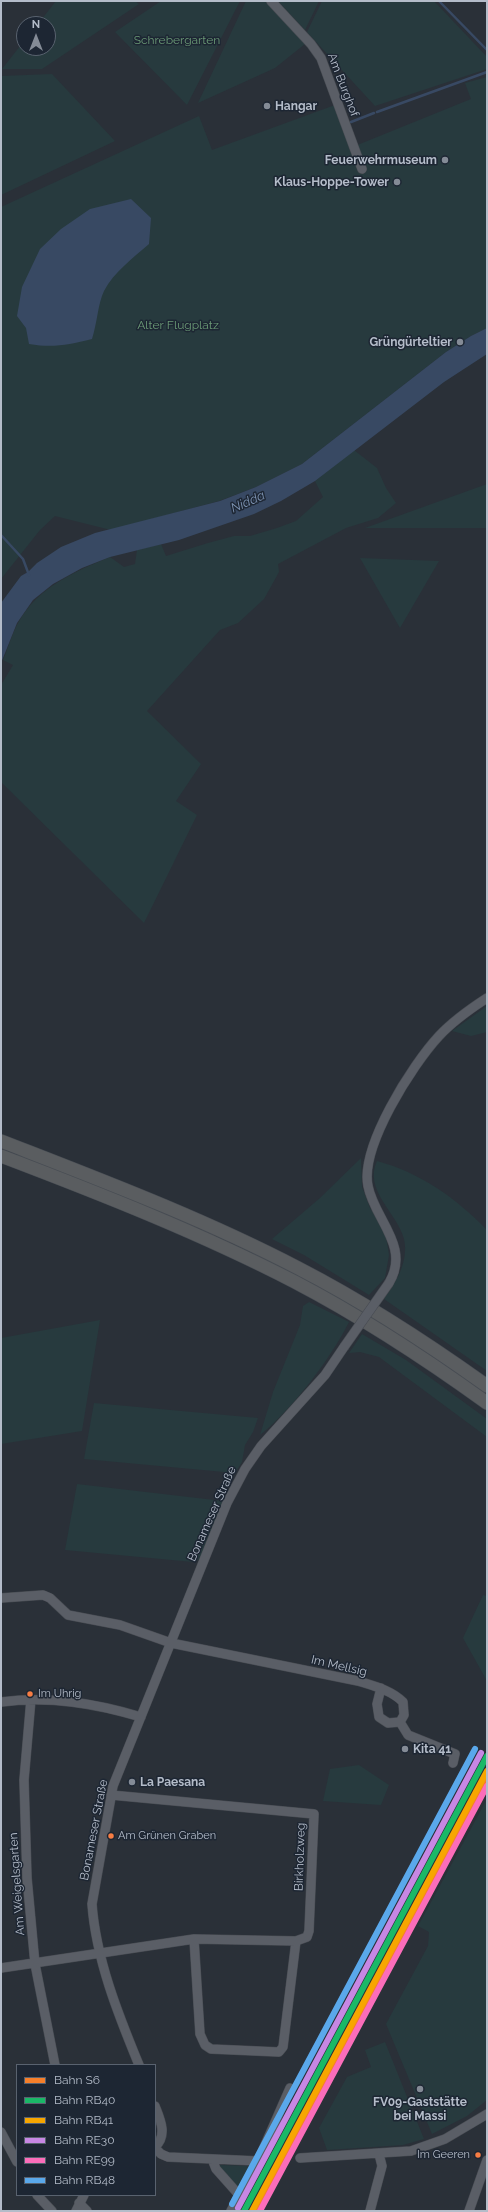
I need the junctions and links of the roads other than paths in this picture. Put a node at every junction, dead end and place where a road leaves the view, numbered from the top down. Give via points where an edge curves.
1 (271, 1) edge
2 (362, 169) dead end
3 (487, 998) edge
4 (1, 1141) edge
5 (1, 1156) edge
6 (487, 1386) edge
7 (487, 1403) edge
8 (1, 1598) edge
9 (171, 1644) junction
10 (381, 1688) junction
11 (31, 1699) junction
12 (1, 1702) edge
13 (141, 1717) junction
14 (400, 1722) junction
15 (453, 1763) dead end
16 (111, 1795) junction
17 (194, 1938) junction
18 (296, 1941) junction
19 (98, 1952) junction
20 (35, 1964) junction
21 (1, 1968) edge
22 (55, 2064) edge
23 (139, 2064) edge
24 (290, 2088) dead end
25 (156, 2109) edge
26 (487, 2114) edge
27 (1, 2132) edge
28 (156, 2145) edge
29 (156, 2148) edge
30 (379, 2154) junction
31 (300, 2158) dead end
32 (212, 2159) junction
33 (16, 2160) edge
34 (487, 2160) edge
35 (258, 2161) junction
36 (38, 2196) edge
37 (240, 2196) junction
38 (80, 2203) edge
39 (52, 2211) edge
40 (87, 2211) edge
41 (231, 2211) edge
42 (370, 2211) edge
43 (469, 2211) edge

1 - 2 street, Am Burghof via 322,58
3 - 9 street, Bonameser Straße, bridge via 448,1027 420,1059 393,1106 369,1156 366,1174 369,1192 394,1243 394,1268 389,1283 324,1375 270,1435 245,1469 227,1503
4 - 6 highway via 184,1214 298,1268 377,1312
5 - 7 highway via 180,1227 296,1282 388,1335
8 - 9 street, Im Mellsig via 43,1595 50,1598 68,1615 120,1625
9 - 10 street, Im Mellsig via 318,1672
9 - 13 street, Bonameser Straße
10 - 14 street, Im Mellsig via 403,1702 404,1715
10 - 14 street via 377,1704 379,1716 388,1723
11 - 12 street
11 - 13 street via 81,1702
11 - 20 street, Am Weigelsgarten via 24,1780 27,1878
13 - 16 street, Bonameser Straße
14 - 15 street via 408,1735 455,1754
16 - 18 street, Birkholzweg via 314,1814 309,1931 307,1937
16 - 19 street, Bonameser Straße via 92,1904
17 - 18 street
17 - 18 street via 200,2034 205,2045 211,2049 279,2052 283,2047
17 - 19 street
19 - 20 street
19 - 23 street, Bonameser Straße
20 - 21 street
20 - 22 street, Am Weigelsgarten
24 - 35 street
25 - 28 street via 162,2134
26 - 30 street via 462,2130 427,2146 411,2151
27 - 33 street
29 - 32 street via 168,2157
30 - 31 street
30 - 42 street via 382,2166
32 - 35 street
32 - 37 street via 216,2169
34 - 43 street
35 - 37 street
36 - 39 street
37 - 41 street
38 - 40 street

